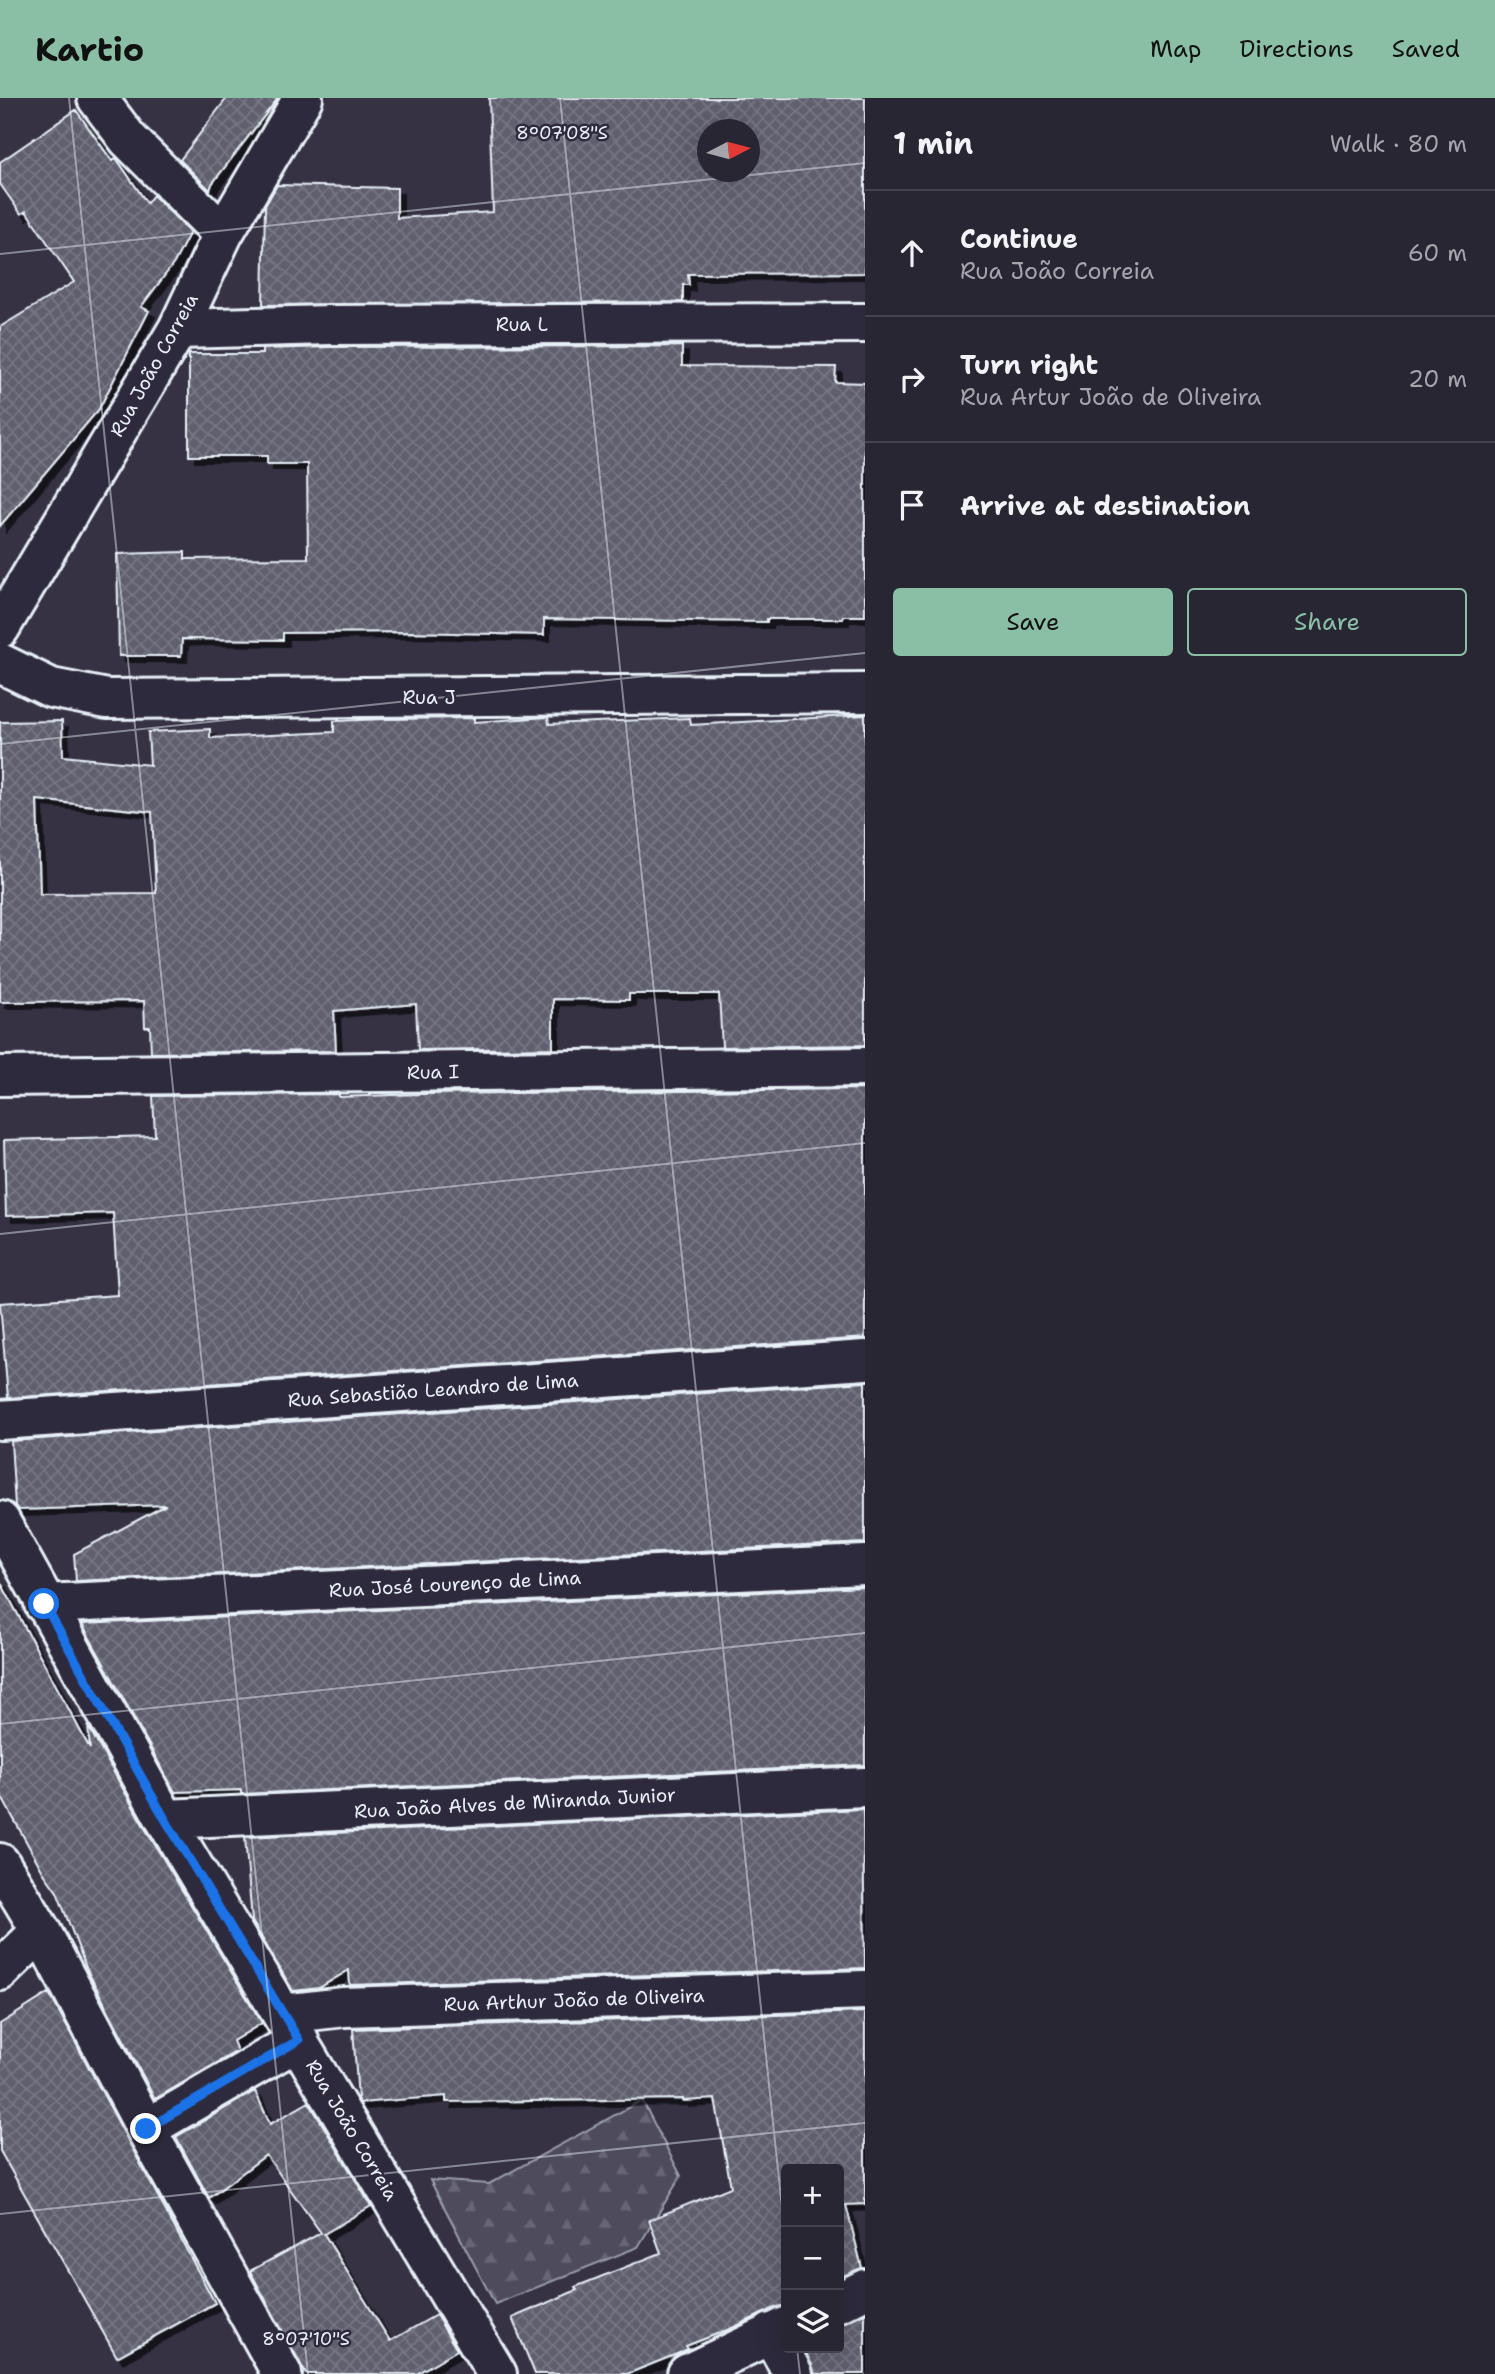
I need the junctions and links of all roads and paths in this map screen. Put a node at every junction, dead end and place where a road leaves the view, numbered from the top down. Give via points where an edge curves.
1 (97, 98) edge
2 (303, 98) edge
3 (223, 234) junction
4 (865, 323) edge
5 (178, 329) junction
6 (0, 628) edge
7 (0, 663) edge
8 (865, 693) edge
9 (865, 1068) edge
10 (0, 1076) edge
11 (865, 1360) edge
12 (0, 1420) edge
13 (0, 1521) edge
14 (865, 1565) edge
15 (44, 1604) junction
16 (865, 1787) edge
17 (165, 1819) junction
18 (0, 1863) edge
19 (41, 1931) junction
20 (0, 1971) edge
21 (865, 1990) edge
22 (291, 2027) junction
23 (146, 2129) junction
24 (865, 2290) edge
25 (844, 2300) edge
26 (779, 2330) edge
27 (282, 2374) edge
28 (497, 2374) edge
29 (687, 2374) edge
30 (793, 2374) edge

1 - 3 street via 128,139
2 - 3 street, Rua João Correia
3 - 5 street, Rua João Correia
4 - 5 street, Rua L
5 - 6 street, Rua João Correia
7 - 8 street, Rua J via 51,688 107,699
9 - 10 street, Rua I
11 - 12 street, Rua Sebastião Leandro de Lima
13 - 15 street, Rua João Correia
14 - 15 street, Rua José Lourenço de Lima
15 - 17 street, Rua João Correia
16 - 17 street, Rua João Alves de Miranda Junior
17 - 22 street, Rua João Correia
18 - 19 street
19 - 20 street
19 - 23 street
21 - 22 street, Rua Arthur João de Oliveira via 344,2007
22 - 23 street
22 - 28 street, Rua João Correia
23 - 27 street
24 - 25 street
26 - 29 street
26 - 30 street

